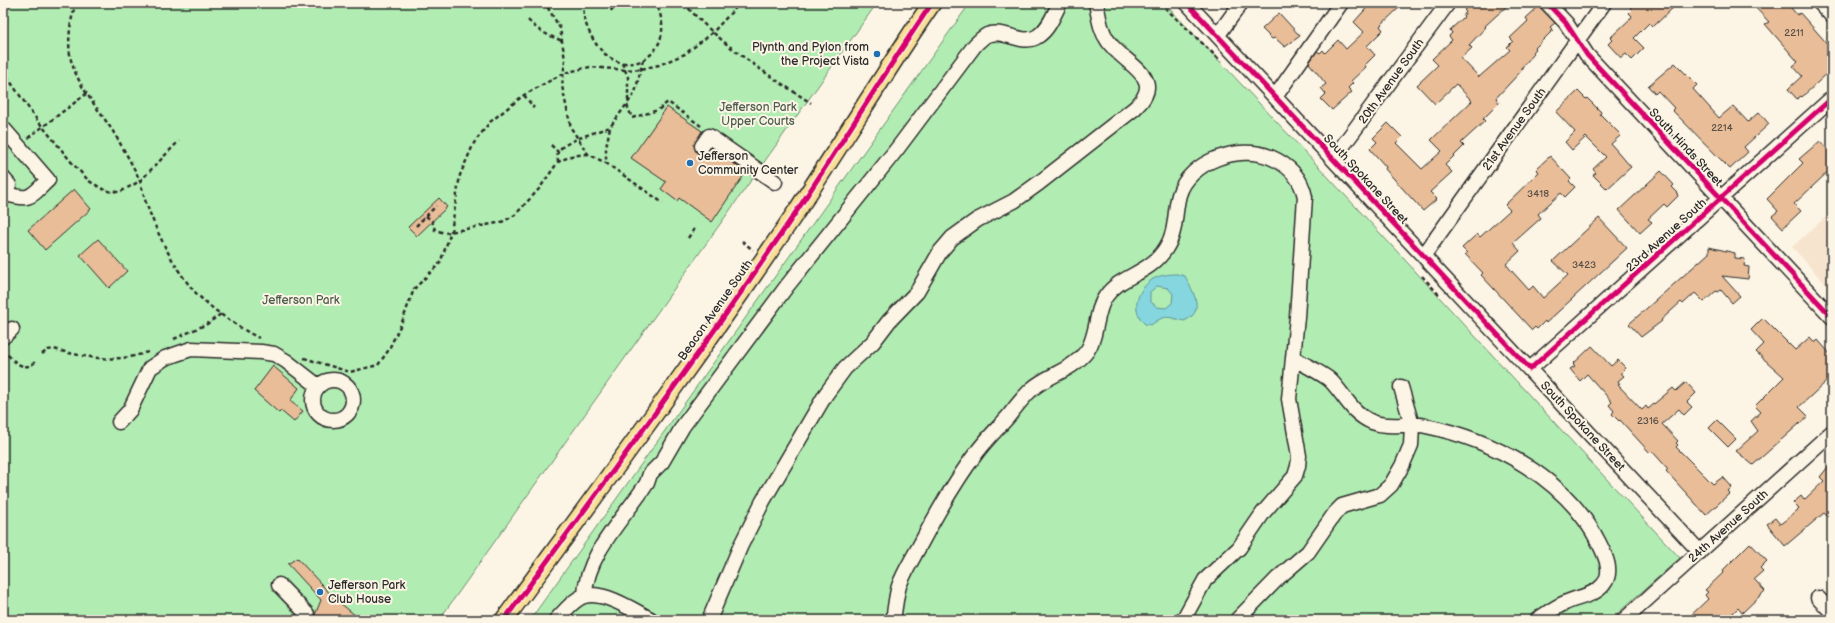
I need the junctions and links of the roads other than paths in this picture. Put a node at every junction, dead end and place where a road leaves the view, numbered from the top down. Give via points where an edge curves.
1 (932, 3) edge
2 (1060, 3) edge
3 (1096, 3) edge
4 (1187, 3) edge
5 (1241, 3) edge
6 (1341, 3) edge
7 (1448, 3) edge
8 (1547, 3) edge
9 (1604, 3) edge
10 (1820, 3) edge
11 (1832, 16) edge
12 (1218, 35) junction
13 (1578, 41) junction
14 (1275, 96) junction
15 (1832, 98) edge
16 (3, 128) edge
17 (705, 141) road end
18 (1334, 159) junction
19 (775, 182) dead end
20 (5, 187) edge
21 (1720, 199) junction
22 (1424, 255) junction
23 (1832, 317) edge
24 (1294, 358) junction
25 (1530, 369) junction
26 (318, 386) dead end
27 (1401, 387) dead end
28 (119, 422) dead end
29 (1412, 425) junction
30 (1832, 432) edge
31 (1700, 552) junction
32 (279, 585) dead end
33 (584, 595) junction
34 (1818, 598) dead end
35 (1832, 612) edge
36 (307, 614) dead end
37 (504, 620) edge
38 (556, 620) edge
39 (652, 620) edge
40 (709, 620) edge
41 (893, 620) edge
42 (1183, 620) edge
43 (1237, 620) edge
44 (1537, 620) edge
45 (1624, 620) edge

1 - 37 main road, Beacon Avenue South via 794,214 684,372
2 - 33 street via 1038,37 1025,40 994,34 975,45 897,149 787,286 683,426 662,462 650,474 647,483 589,569
3 - 40 street via 1100,28 1116,51 1148,83 1147,94 1135,108 1038,184 976,220 952,238 940,252 917,292 889,320 873,342 845,368 826,394 763,501
4 - 12 street, South Spokane Street
5 - 12 street
6 - 14 street
7 - 18 street, 20th Avenue South
8 - 13 street, South Hinds Street via 1566,23
9 - 13 street, 21st Avenue South
10 - 11 street
12 - 14 street, South Spokane Street
13 - 21 street, South Hinds Street via 1587,55
13 - 22 street, 21st Avenue South
14 - 18 street, South Spokane Street
15 - 21 street, 23rd Avenue South
16 - 20 street via 48,180 24,199
17 - 19 street
18 - 22 street, South Spokane Street
21 - 23 street, South Hinds Street
21 - 25 street, 23rd Avenue South
22 - 25 street, South Spokane Street
24 - 29 street via 1330,380 1359,415 1385,425
24 - 41 street via 1305,197 1301,184 1288,167 1264,154 1241,152 1218,157 1184,183 1179,193 1171,240 1158,259 1152,266 1119,283 1106,296 1087,350 1069,368 1045,380 1028,393 978,451 958,479 899,586
24 - 42 street via 1289,399 1299,456 1295,476 1263,513 1239,548 1205,580
25 - 31 street, South Spokane Street
26 - 28 street via 274,354 191,349 164,358 150,368 130,410
27 - 29 street
29 - 43 street via 1411,445 1391,485 1380,495 1342,506 1308,552
29 - 44 street via 1423,425 1469,438 1523,463 1561,494 1593,531 1608,566 1604,585 1592,593 1563,604
30 - 31 street, 24th Avenue South
31 - 45 street, 24th Avenue South
32 - 36 street
33 - 38 street
33 - 39 street via 605,597
34 - 35 street

